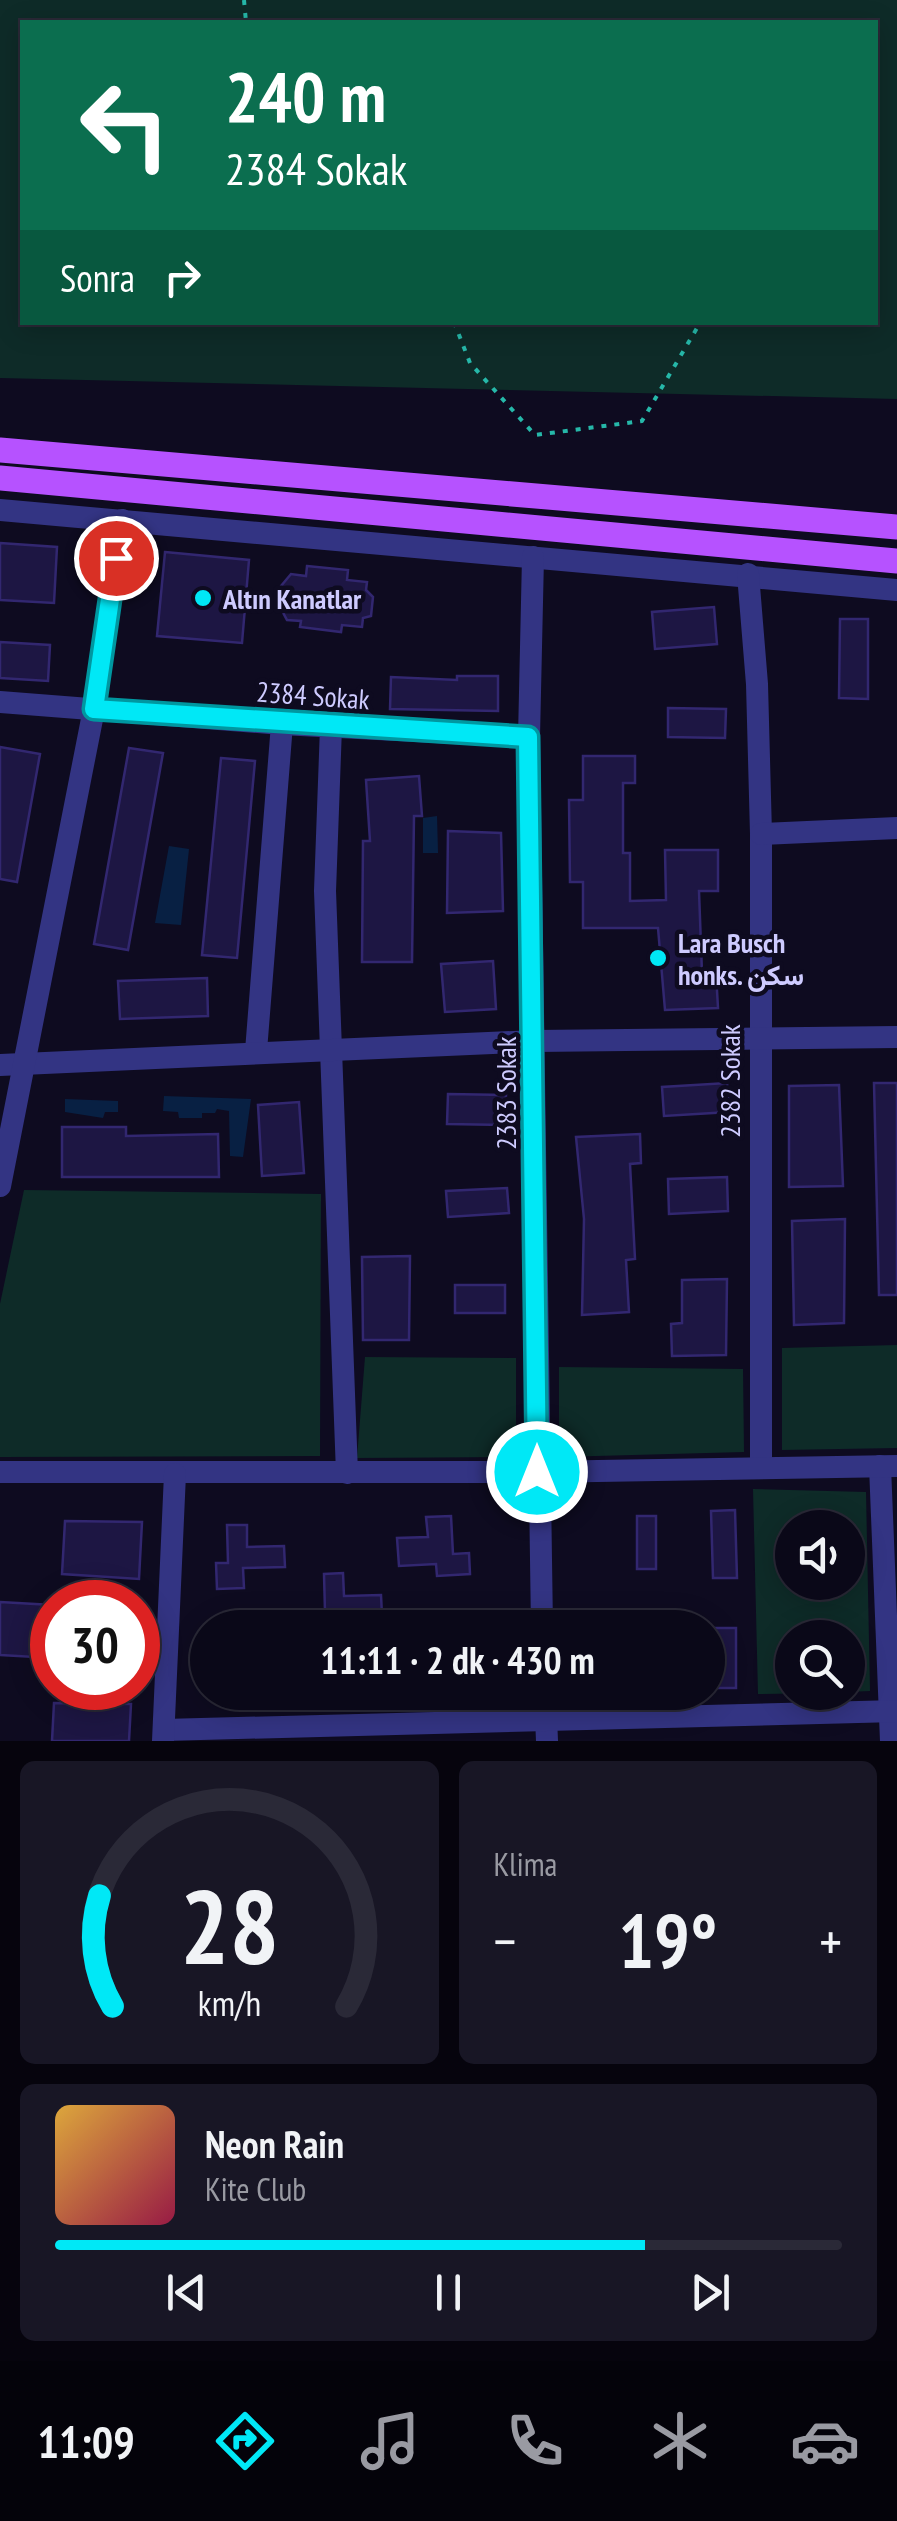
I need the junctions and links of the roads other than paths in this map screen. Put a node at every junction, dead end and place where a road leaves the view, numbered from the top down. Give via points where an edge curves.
1 (0, 450) edge
2 (0, 478) edge
3 (0, 510) edge
4 (122, 520) junction
5 (897, 527) edge
6 (532, 557) junction
7 (897, 561) edge
8 (748, 574) junction
9 (897, 590) edge
10 (0, 702) edge
11 (94, 709) junction
12 (282, 724) junction
13 (331, 727) junction
14 (528, 737) junction
15 (897, 828) edge
16 (760, 834) junction
17 (897, 1037) edge
18 (758, 1038) junction
19 (534, 1041) junction
20 (329, 1048) junction
21 (256, 1050) junction
22 (0, 1065) edge
23 (26, 1066) junction
24 (0, 1186) edge
25 (888, 1466) edge
26 (761, 1468) junction
27 (0, 1472) edge
28 (537, 1472) junction
29 (175, 1474) junction
30 (347, 1474) junction
31 (541, 1610) edge
32 (894, 1711) edge
33 (546, 1730) edge
34 (164, 1735) edge
35 (891, 1741) edge

1 - 5 main road
2 - 7 main road
3 - 4 street
4 - 6 street
4 - 11 street
6 - 8 street
6 - 14 street, 2383 Sokak
8 - 9 street
8 - 16 street, 2382 Sokak
10 - 11 street, 2384 Sokak
11 - 12 street, 2384 Sokak
11 - 23 street
12 - 13 street, 2384 Sokak
12 - 21 street
13 - 14 street, 2384 Sokak
13 - 20 street
14 - 19 street, 2383 Sokak
15 - 16 street
16 - 18 street, 2382 Sokak
17 - 18 street
18 - 19 street
18 - 26 street, 2382 Sokak
19 - 20 street
19 - 28 street, 2383 Sokak
20 - 21 street
20 - 30 street
21 - 23 street
22 - 23 street
23 - 24 street
25 - 26 street
25 - 32 street
26 - 28 street
27 - 29 street
28 - 30 street
28 - 31 street, 2383 Sokak
29 - 30 street
29 - 34 street
32 - 33 street
32 - 35 street
33 - 34 street

